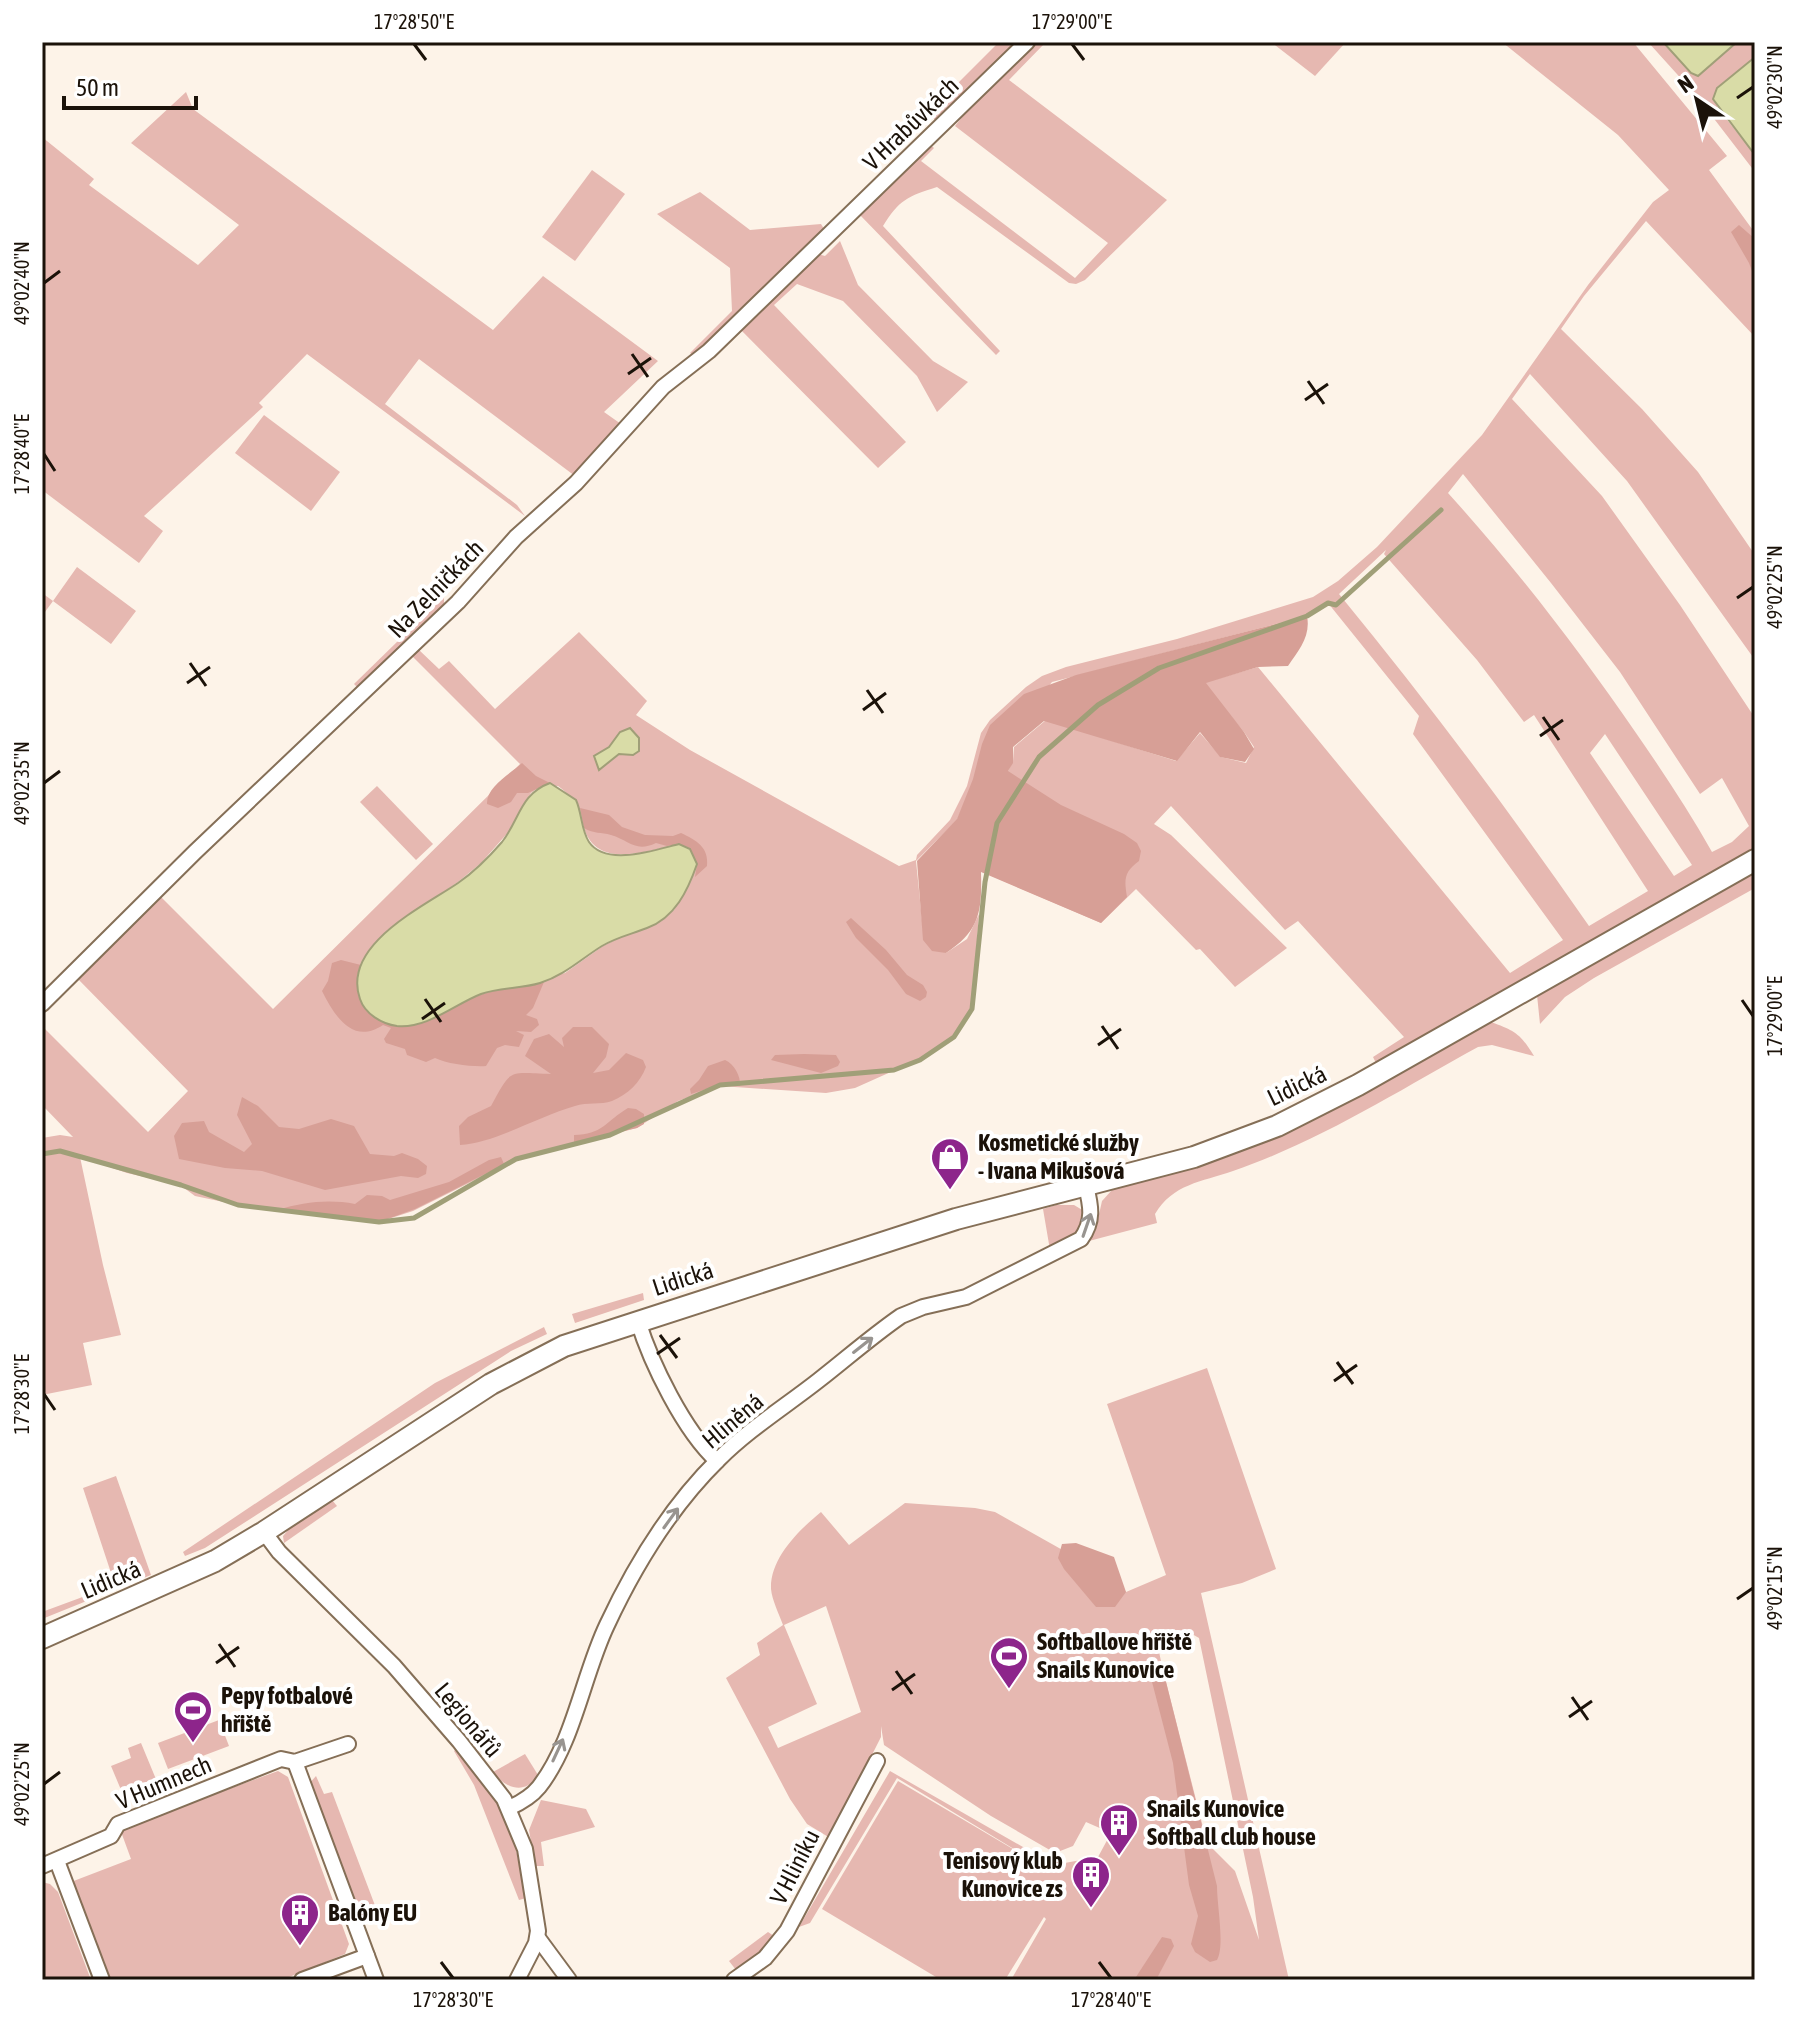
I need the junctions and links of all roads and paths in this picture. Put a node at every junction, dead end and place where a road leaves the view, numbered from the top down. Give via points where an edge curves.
1 (1027, 42) edge
2 (861, 203) joint
3 (1755, 860) edge
4 (42, 1004) edge
5 (1086, 1186) junction
6 (638, 1321) junction
7 (717, 1461) junction
8 (264, 1532) junction
9 (42, 1638) edge
10 (348, 1744) dead end
11 (877, 1761) dead end
12 (295, 1762) junction
13 (509, 1808) junction
14 (57, 1861) junction
15 (42, 1866) edge
16 (538, 1938) junction
17 (367, 1956) junction
18 (102, 1980) edge
19 (302, 1980) edge
20 (376, 1980) edge
21 (517, 1980) edge
22 (569, 1980) edge
23 (735, 1980) edge

1 - 2 street, V Hrabůvkách
2 - 4 street, Na Zelničkách via 709,351 663,387 458,602
3 - 5 main road, Lidická via 1312,1110 1171,1164
5 - 6 main road, Lidická via 956,1219
7 -> 5 street, Hliněná via 901,1316 966,1297 1072,1246 1090,1223
6 - 7 street via 677,1408
6 - 8 main road, Lidická via 564,1346 515,1371
13 -> 7 street, Hliněná via 540,1786 600,1641 647,1550
8 - 9 main road, Lidická via 194,1572
8 - 13 street, Legionářů via 394,1666
10 - 12 street, V Humnech
11 - 23 street, V Hliníku via 787,1931 765,1958
12 - 14 street, V Humnech via 281,1759 130,1819 118,1824 111,1836
12 - 17 street
13 - 16 street, Legionářů via 525,1849
14 - 15 street, V Humnech
14 - 18 street
16 - 21 street
16 - 22 street
17 - 19 street
17 - 20 street

